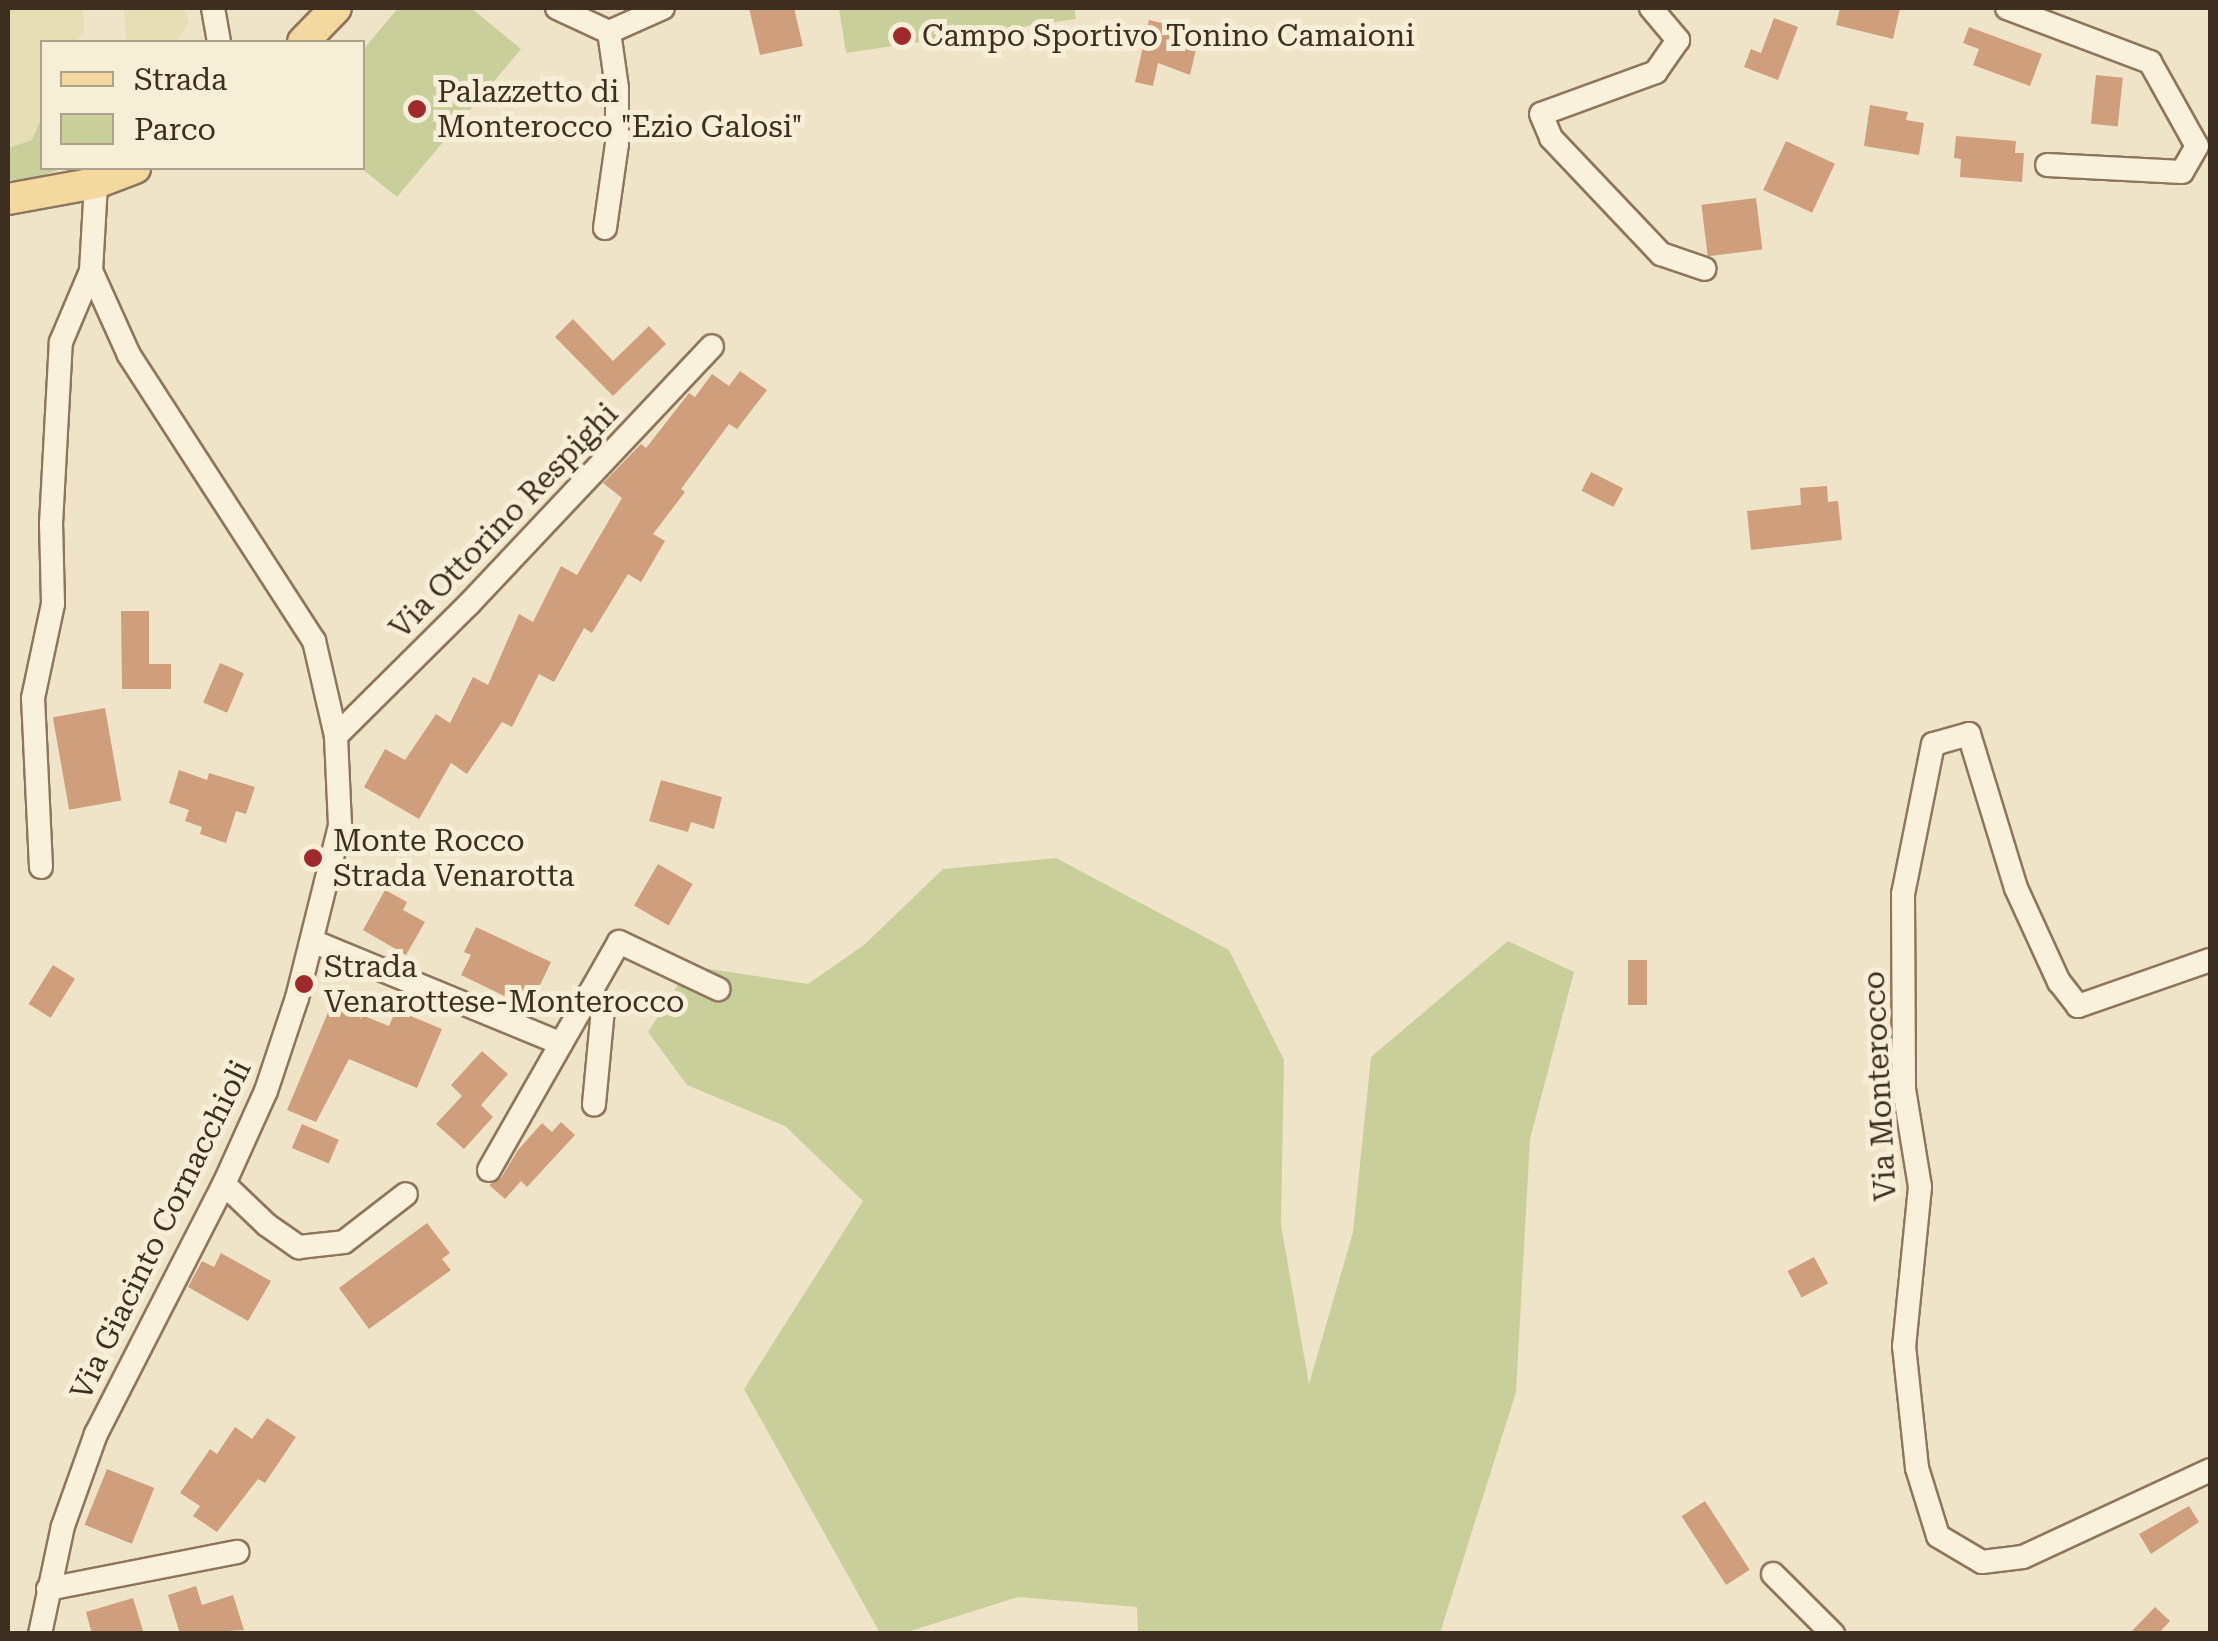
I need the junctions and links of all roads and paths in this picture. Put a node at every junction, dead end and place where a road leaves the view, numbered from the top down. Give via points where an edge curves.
1 (212, 8) edge
2 (336, 8) edge
3 (663, 8) edge
4 (1651, 8) edge
5 (2007, 8) edge
6 (565, 10) edge
7 (609, 32) junction
8 (219, 40) edge
9 (305, 40) edge
10 (2047, 164) dead end
11 (128, 170) edge
12 (87, 184) junction
13 (8, 199) edge
14 (606, 228) dead end
15 (1704, 269) dead end
16 (91, 271) junction
17 (712, 346) dead end
18 (336, 736) junction
19 (41, 867) dead end
20 (312, 941) junction
21 (2210, 960) edge
22 (718, 989) dead end
23 (588, 994) junction
24 (560, 1043) junction
25 (594, 1105) dead end
26 (488, 1170) dead end
27 (224, 1184) junction
28 (406, 1194) dead end
29 (2210, 1470) edge
30 (237, 1552) dead end
31 (1773, 1574) dead end
32 (48, 1589) junction
33 (40, 1634) edge
34 (1833, 1634) edge

1 - 8 street
2 - 9 main road
3 - 7 street
4 - 15 street via 1678,40 1656,72 1540,114 1551,138 1661,254
5 - 10 street via 2150,62 2197,146 2182,172
6 - 7 street
7 - 14 street via 617,144
11 - 12 main road
12 - 13 main road
12 - 16 street, Via Giacinto Cornacchioli
16 - 18 street, Via Giacinto Cornacchioli via 130,355 314,640
16 - 19 street via 61,342 50,524 54,604 33,698
17 - 18 street, Via Ottorino Respighi
18 - 20 street, Via Giacinto Cornacchioli via 340,825
20 - 24 street
20 - 27 street, Via Giacinto Cornacchioli via 266,1091
21 - 29 street, Via Monterocco via 2078,1006 2058,982 2016,888 1969,734 1933,744 1903,894 1904,1088 1920,1187 1904,1346 1917,1468 1938,1536 1982,1562 2024,1557
22 - 23 street via 619,942
23 - 24 street
23 - 25 street via 603,1008
24 - 26 street
27 - 28 street via 298,1247 344,1242
27 - 32 street, Via Giacinto Cornacchioli via 96,1434
30 - 32 street
31 - 34 street
32 - 33 street, Via Giacinto Cornacchioli

